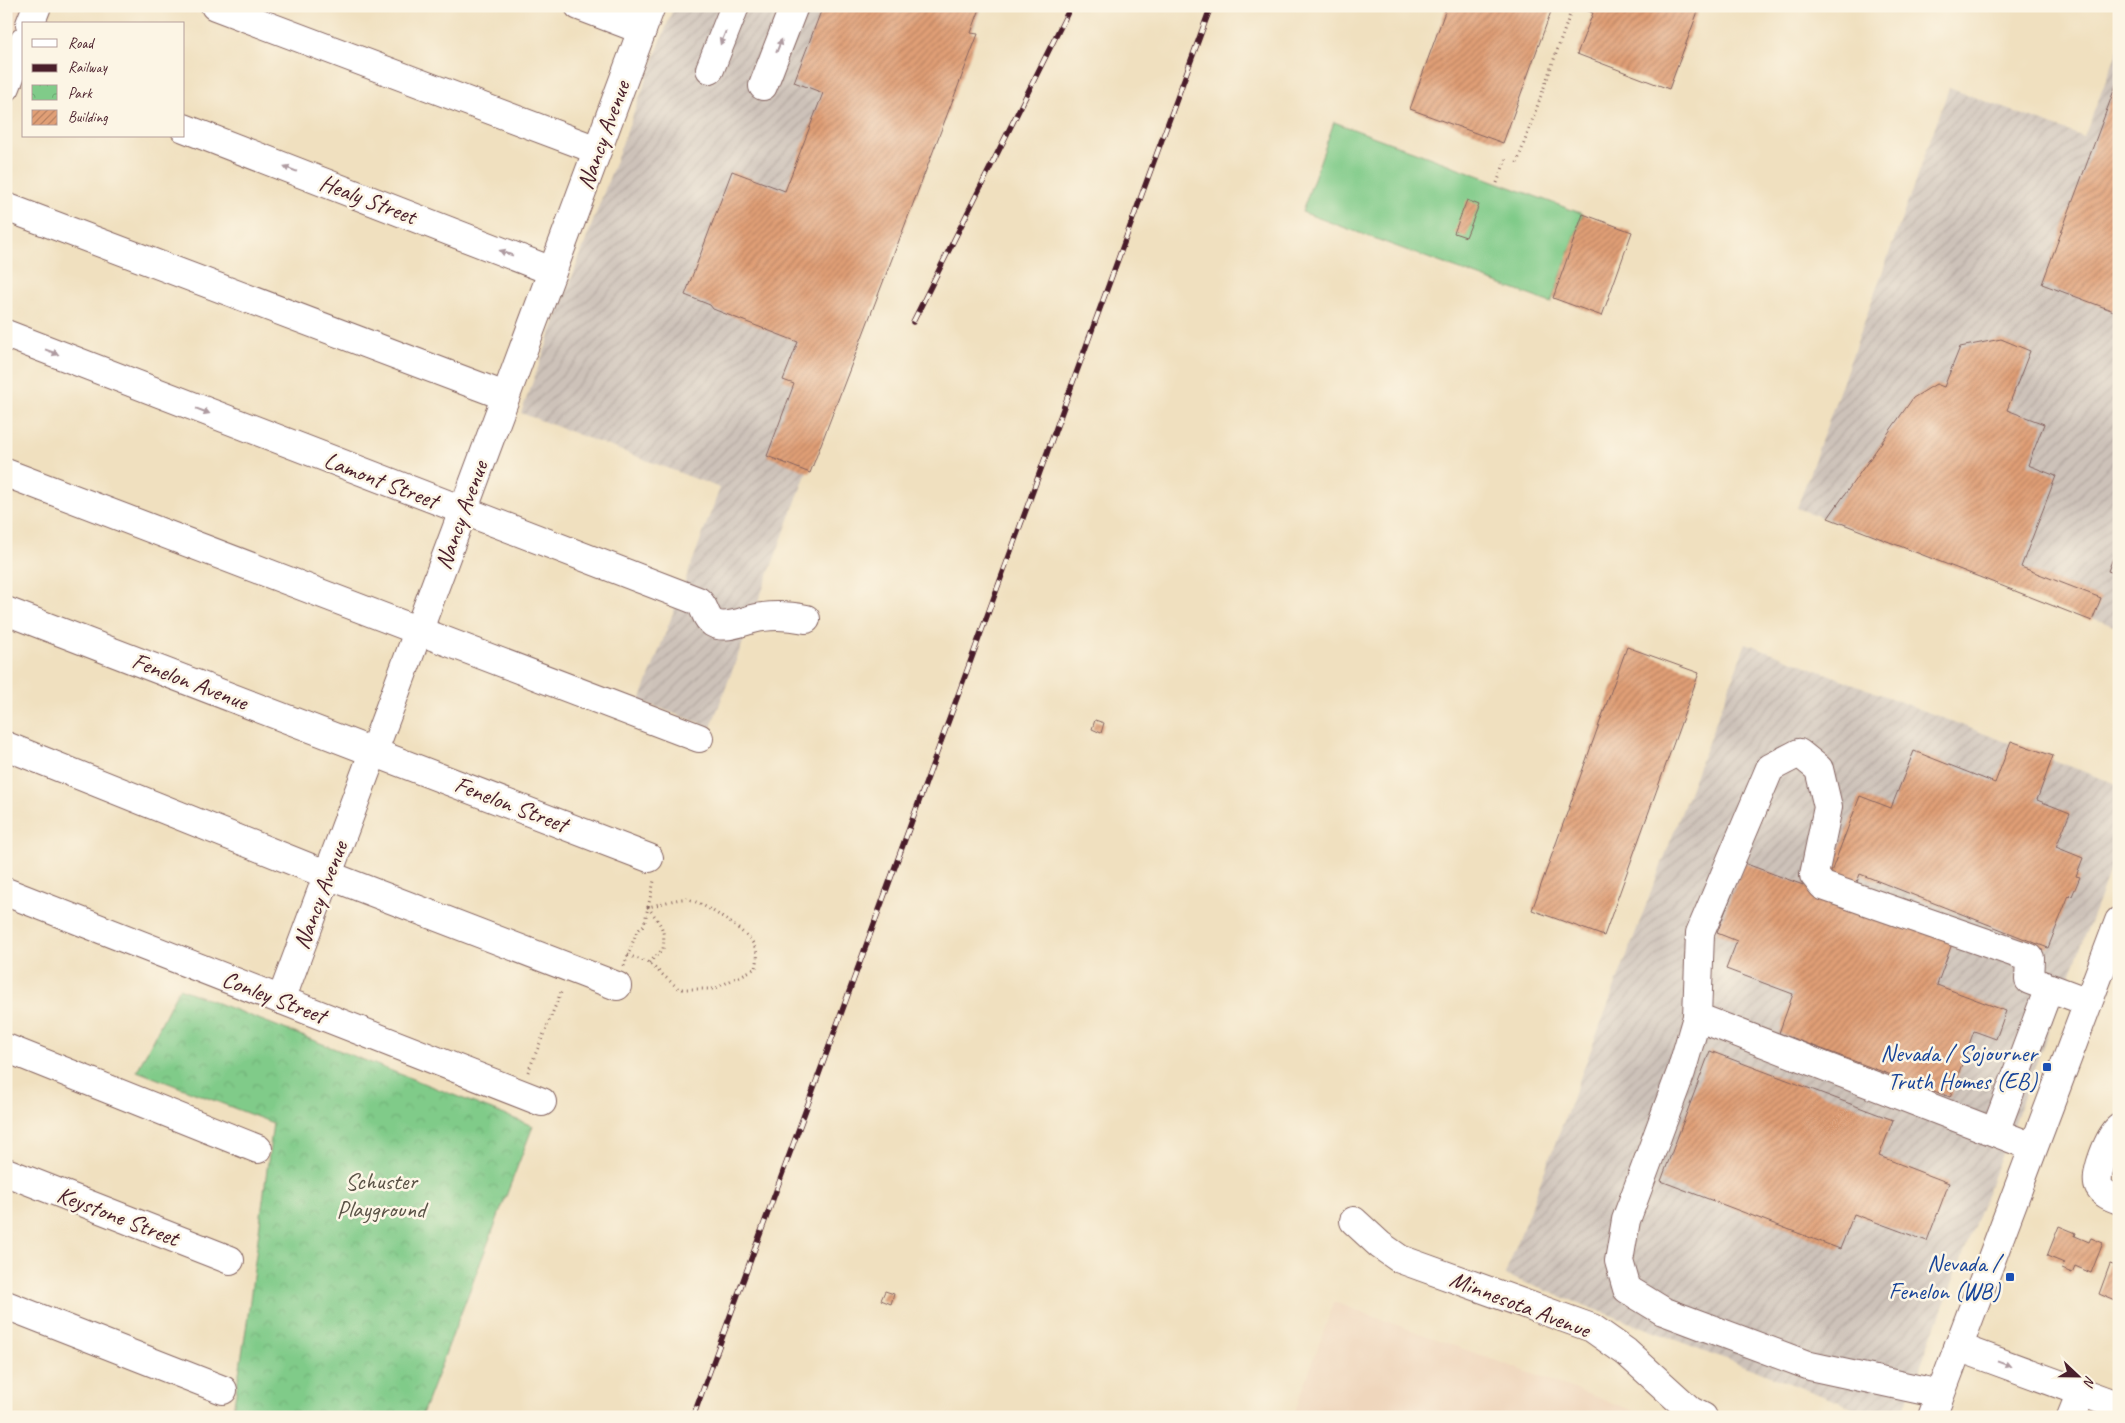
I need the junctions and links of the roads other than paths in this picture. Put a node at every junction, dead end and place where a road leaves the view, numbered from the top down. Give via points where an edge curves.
1 (36, 6) edge
2 (215, 6) edge
3 (578, 6) edge
4 (735, 6) edge
5 (794, 6) edge
6 (646, 18) edge
7 (31, 22) edge
8 (17, 57) edge
9 (710, 69) dead end
10 (763, 86) dead end
11 (6, 87) edge
12 (185, 128) edge
13 (597, 150) junction
14 (6, 207) edge
15 (552, 271) junction
16 (6, 334) edge
17 (505, 396) junction
18 (6, 473) edge
19 (463, 511) junction
20 (6, 610) edge
21 (806, 619) dead end
22 (418, 631) junction
23 (699, 738) dead end
24 (6, 746) edge
25 (374, 751) junction
26 (649, 858) road end
27 (328, 875) junction
28 (6, 892) edge
29 (2119, 921) edge
30 (617, 986) road end
31 (2049, 988) junction
32 (281, 1000) junction
33 (2088, 1002) junction
34 (1697, 1017) junction
35 (6, 1048) edge
36 (542, 1102) dead end
37 (2119, 1128) edge
38 (1995, 1132) junction
39 (2034, 1147) junction
40 (258, 1148) dead end
41 (6, 1172) edge
42 (2119, 1200) edge
43 (1354, 1221) dead end
44 (230, 1260) dead end
45 (6, 1305) edge
46 (1958, 1347) junction
47 (223, 1390) dead end
48 (2081, 1392) junction
49 (2119, 1406) edge
50 (1937, 1410) edge
51 (1703, 1417) edge
52 (2071, 1417) edge

1 - 7 street
2 - 13 street
3 - 6 street
4 -> 9 street
10 -> 5 street
6 - 13 street, Nancy Avenue
8 - 11 street
15 -> 12 street, Healy Street
13 - 15 street, Nancy Avenue
14 - 17 street
15 - 17 street, Nancy Avenue
16 -> 19 street, Lamont Street
17 - 19 street, Nancy Avenue
18 - 22 street
19 - 21 street, Lamont Street via 701,603 706,616 721,626 761,617
19 - 22 street, Nancy Avenue
20 - 25 street, Fenelon Avenue
22 - 23 street
22 - 25 street, Nancy Avenue
24 - 27 street
25 - 26 street, Fenelon Street
25 - 27 street, Nancy Avenue
27 - 30 street
27 - 32 street, Nancy Avenue
28 - 32 street, Conley Street
29 - 33 street
31 - 33 street
31 - 34 street via 2030,980 2030,958 1824,886 1814,875 1828,807 1819,769 1799,753 1770,768 1700,933
31 - 38 street
32 - 36 street, Conley Street
33 - 39 street
34 - 38 street
34 - 50 street via 1681,1072 1626,1220 1619,1262 1627,1289 1663,1311
35 - 40 street
37 - 42 street via 2108,1146 2097,1180 2103,1192
38 - 39 street
39 - 46 street
41 - 44 street, Keystone Street
43 - 51 street, Minnesota Avenue via 1400,1259 1592,1328 1626,1352 1690,1411
45 - 47 street
46 -> 48 street
46 - 50 street
48 - 49 street
48 - 52 street

